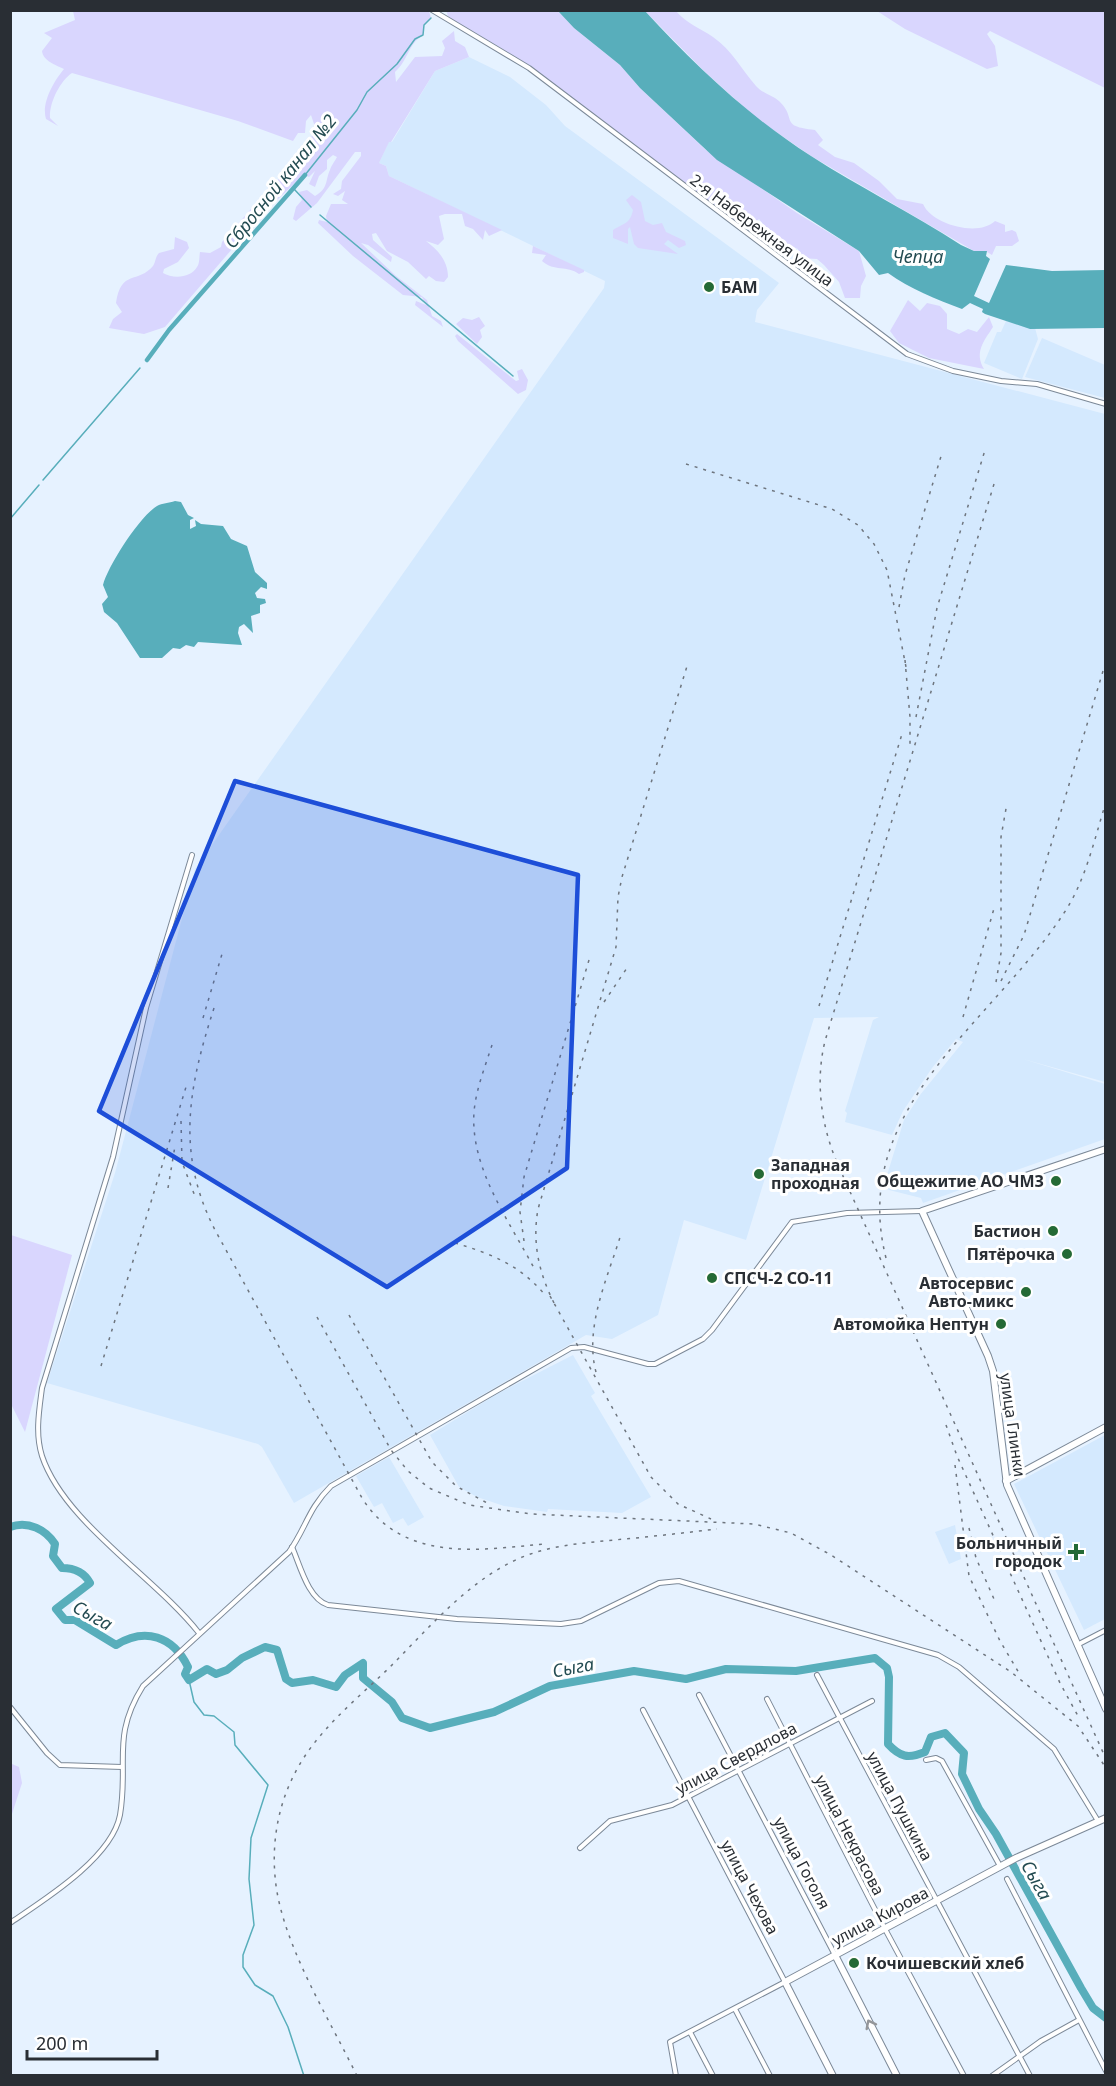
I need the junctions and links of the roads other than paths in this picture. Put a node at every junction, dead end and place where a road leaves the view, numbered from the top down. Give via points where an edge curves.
1 (432, 10) edge
2 (1106, 404) edge
3 (192, 855) dead end
4 (1106, 1149) edge
5 (922, 1211) junction
6 (1106, 1427) edge
7 (1006, 1481) junction
8 (292, 1547) junction
9 (1106, 1630) edge
10 (200, 1634) junction
11 (1077, 1645) junction
12 (817, 1675) dead end
13 (699, 1695) dead end
14 (767, 1699) dead end
15 (872, 1701) dead end
16 (10, 1707) edge
17 (1106, 1708) edge
18 (643, 1710) dead end
19 (839, 1718) junction
20 (790, 1743) junction
21 (926, 1760) dead end
22 (122, 1767) junction
23 (737, 1770) junction
24 (689, 1796) junction
25 (1106, 1818) edge
26 (1098, 1822) junction
27 (580, 1848) dead end
28 (1001, 1867) junction
29 (1007, 1879) dead end
30 (936, 1901) junction
31 (10, 1923) edge
32 (885, 1929) junction
33 (835, 1955) junction
34 (785, 1982) junction
35 (735, 2009) junction
36 (1079, 2020) junction
37 (690, 2032) junction
38 (1020, 2056) junction
39 (1106, 2071) edge
40 (676, 2076) edge
41 (713, 2076) edge
42 (770, 2076) edge
43 (833, 2076) edge
44 (897, 2076) edge
45 (964, 2076) edge
46 (992, 2076) edge
47 (1030, 2076) edge

1 - 2 street, 2-я Набережная улица via 529,68 907,354 953,371 1037,384
3 - 10 street via 146,1008 113,1157 42,1388 37,1421 41,1455 70,1506 163,1593
4 - 5 street
5 - 7 street, улица Глинки via 991,1364
5 - 8 street via 847,1213 792,1222 703,1339 655,1364 638,1364 584,1347 571,1348 331,1486 310,1510
6 - 7 street
7 - 11 street, улица Глинки
8 - 10 street
8 - 26 street via 315,1596 328,1605 457,1619 561,1624 581,1621 659,1583 679,1581 938,1655 959,1667 1054,1749
9 - 11 street
10 - 22 street via 143,1686 123,1731
11 - 17 street, улица Глинки
12 - 19 street, улица Пушкина
13 - 23 street, улица Гоголя
14 - 20 street, улица Некрасова
15 - 19 street, улица Свердлова
16 - 22 street via 60,1765
18 - 24 street, улица Чехова
19 - 20 street, улица Свердлова
19 - 30 street, улица Пушкина
20 - 23 street, улица Свердлова
20 - 32 street, улица Некрасова
21 - 28 street via 942,1761
22 - 31 street via 120,1816 113,1833 75,1874
23 - 24 street, улица Свердлова
23 - 33 street, улица Гоголя
24 - 27 street, улица Свердлова via 610,1821
24 - 34 street, улица Чехова
25 - 26 street, улица Кирова
26 - 28 street, улица Кирова
28 - 30 street, улица Кирова
29 - 36 street
30 - 32 street, улица Кирова
30 - 38 street, улица Пушкина
32 - 33 street, улица Кирова
32 - 45 street, улица Некрасова
33 - 34 street, улица Кирова
44 -> 33 street, улица Гоголя
34 - 35 street, улица Кирова
34 - 43 street, улица Чехова
35 - 37 street, улица Кирова
35 - 42 street
36 - 38 street
36 - 39 street
37 - 40 street, улица Кирова via 670,2042
37 - 41 street
38 - 46 street
38 - 47 street, улица Пушкина

